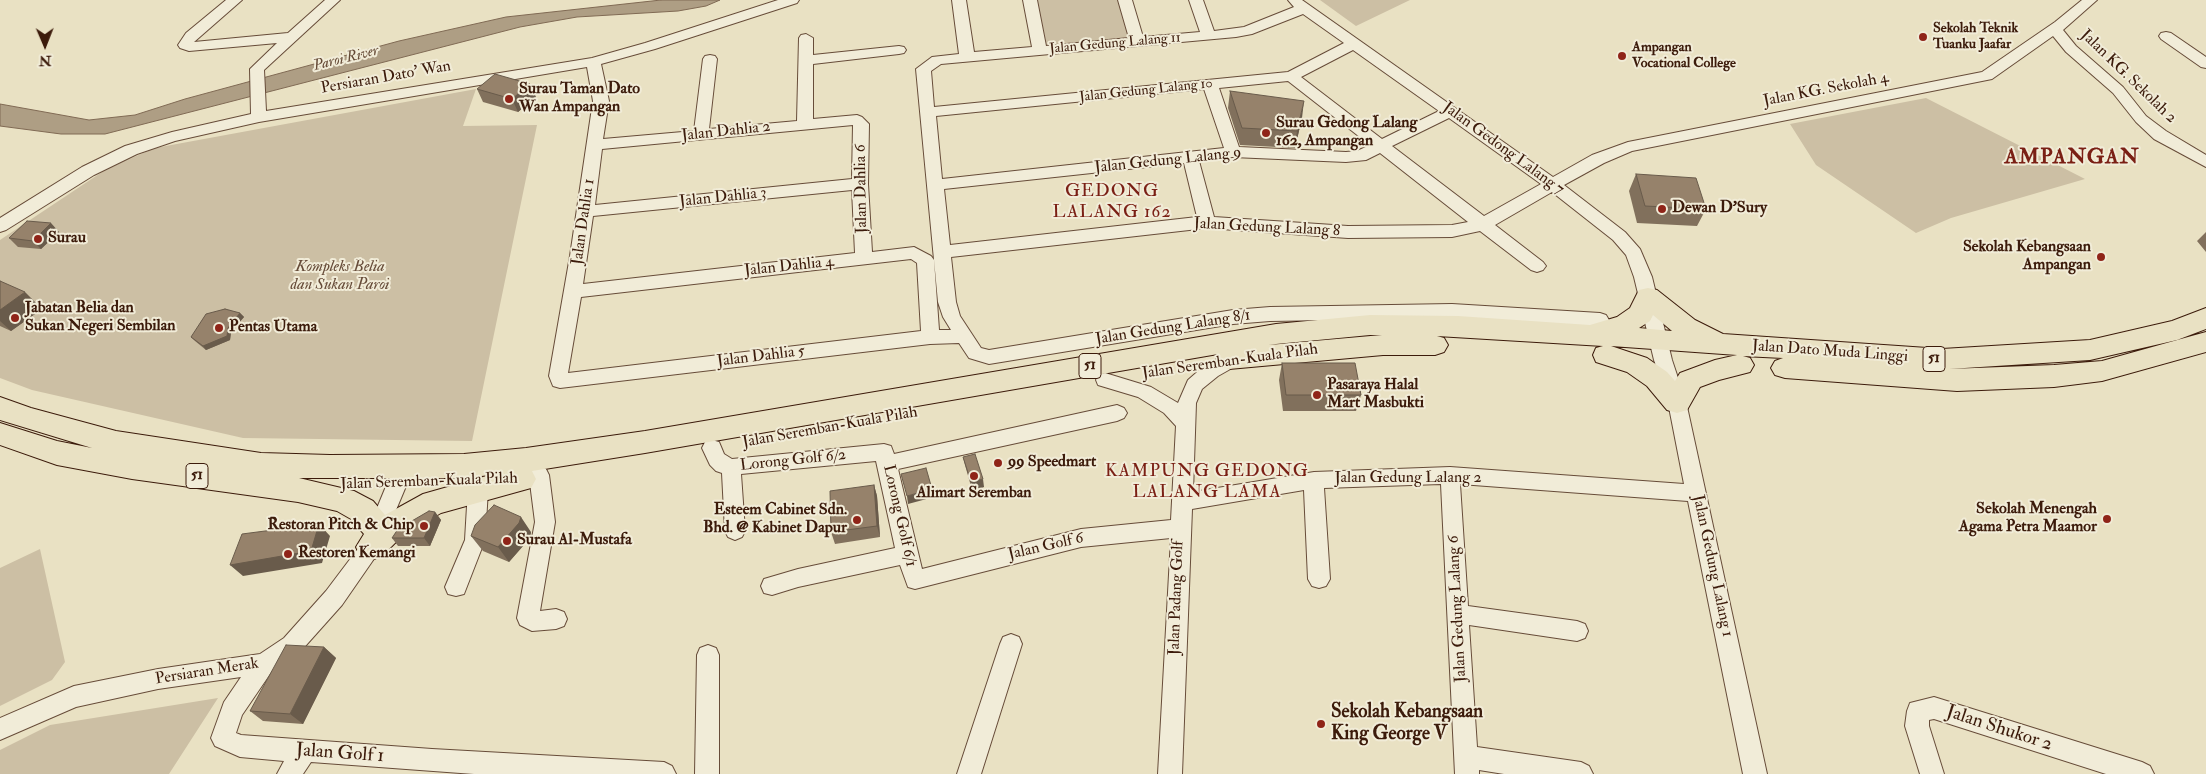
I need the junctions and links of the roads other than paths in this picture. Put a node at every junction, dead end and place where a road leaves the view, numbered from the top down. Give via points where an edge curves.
1 (235, 0) edge
2 (333, 0) edge
3 (792, 0) edge
4 (959, 0) edge
5 (1030, 0) edge
6 (1125, 0) edge
7 (1196, 0) edge
8 (2090, 0) edge
9 (779, 3) edge
10 (1298, 4) edge
11 (2054, 30) junction
12 (1208, 35) junction
13 (2166, 36) dead end
14 (292, 37) junction
15 (806, 38) dead end
16 (1137, 41) junction
17 (1356, 42) junction
18 (899, 50) dead end
19 (1040, 50) junction
20 (967, 57) junction
21 (710, 59) dead end
22 (806, 60) junction
23 (593, 62) junction
24 (2206, 64) edge
25 (923, 68) joint
26 (1291, 76) junction
27 (1210, 84) junction
28 (1451, 111) junction
29 (928, 112) junction
30 (259, 117) junction
31 (857, 120) joint
32 (805, 124) junction
33 (701, 134) junction
34 (596, 144) junction
35 (1382, 145) junction
36 (1233, 152) junction
37 (1190, 157) junction
38 (2206, 162) edge
39 (860, 184) junction
40 (935, 185) junction
41 (1553, 185) junction
42 (586, 211) junction
43 (1207, 222) junction
44 (1483, 224) junction
45 (0, 226) edge
46 (942, 252) junction
47 (864, 259) junction
48 (1537, 266) dead end
49 (574, 290) junction
50 (1648, 297) junction
51 (2206, 318) edge
52 (1273, 324) junction
53 (1594, 328) junction
54 (962, 336) junction
55 (930, 337) junction
56 (2206, 342) edge
57 (1661, 350) junction
58 (1606, 355) junction
59 (1732, 355) junction
60 (1235, 358) junction
61 (560, 380) joint
62 (1105, 380) junction
63 (1677, 402) junction
64 (0, 408) edge
65 (1117, 413) dead end
66 (1185, 422) junction
67 (0, 434) edge
68 (712, 448) junction
69 (586, 451) junction
70 (656, 457) junction
71 (885, 458) junction
72 (732, 467) junction
73 (1450, 475) junction
74 (401, 476) junction
75 (530, 477) junction
76 (226, 479) junction
77 (1314, 480) junction
78 (478, 489) junction
79 (1697, 493) junction
80 (1181, 503) junction
81 (1180, 528) junction
82 (735, 531) dead end
83 (375, 538) junction
84 (907, 554) junction
85 (1319, 579) dead end
86 (915, 580) joint
87 (772, 586) dead end
88 (456, 587) dead end
89 (1458, 614) junction
90 (556, 619) dead end
91 (1578, 631) dead end
92 (1011, 644) dead end
93 (708, 655) dead end
94 (264, 664) junction
95 (0, 729) edge
96 (304, 752) junction
97 (1466, 766) edge
98 (289, 774) edge
99 (664, 774) edge
100 (707, 774) edge
101 (969, 774) edge
102 (1170, 774) edge
103 (1581, 774) edge
104 (1754, 774) edge
105 (1932, 774) edge
106 (2142, 774) edge

1 - 14 street via 191,36 185,45
2 - 14 street
3 - 9 street, Persiaran Dato' Wan
4 - 20 street
5 - 19 street
6 - 16 street
7 - 12 street
8 - 11 street, Jalan KG. Sekolah 4
9 - 23 street, Persiaran Dato' Wan
10 - 12 street, Jalan Gedung Lalang 11 via 1247,31
10 - 17 street, Jalan Gedong Lalang 7
11 - 38 street, Jalan KG. Sekolah 2 via 2160,135
11 - 41 street, Jalan KG. Sekolah 4 via 1987,76 1628,147 1598,159
12 - 16 street, Jalan Gedung Lalang 11
13 - 24 street
14 - 30 street via 257,69
15 - 22 street
16 - 19 street, Jalan Gedung Lalang 11
17 - 26 street, Jalan Gedung Lalang 10
17 - 28 street, Jalan Gedong Lalang 7
18 - 22 street
19 - 20 street, Jalan Gedung Lalang 11
20 - 25 street, Jalan Gedung Lalang 11 via 937,60
21 - 33 street
22 - 32 street
23 - 30 street, Persiaran Dato' Wan
23 - 34 street, Jalan Dahlia 1 via 600,101
25 - 29 street
26 - 27 street, Jalan Gedung Lalang 10
26 - 35 street
27 - 29 street, Jalan Gedung Lalang 10
27 - 36 street
28 - 35 street, Jalan Gedung Lalang 9
28 - 41 street, Jalan Gedong Lalang 7
29 - 40 street
30 - 45 street, Persiaran Dato' Wan via 131,150 88,171
31 - 32 street, Jalan Dahlia 2
31 - 39 street, Jalan Dahlia 6 via 861,124
32 - 33 street, Jalan Dahlia 2
33 - 34 street, Jalan Dahlia 2
34 - 42 street, Jalan Dahlia 1
35 - 36 street, Jalan Gedung Lalang 9 via 1360,156 1346,157
35 - 44 street
36 - 37 street, Jalan Gedung Lalang 9
37 - 40 street, Jalan Gedung Lalang 9
37 - 43 street
39 - 42 street, Jalan Dahlia 3
39 - 47 street, Jalan Dahlia 6
40 - 46 street
41 - 44 street, Jalan Gedung Lalang 8
41 - 50 street, Jalan Gedong Lalang 7 via 1619,236 1634,253
42 - 49 street, Jalan Dahlia 1
43 - 44 street, Jalan Gedung Lalang 8 via 1348,232 1452,231
43 - 46 street, Jalan Gedung Lalang 8
44 - 48 street
46 - 54 street via 947,302
47 - 49 street, Jalan Dahlia 4
47 - 55 street, Jalan Dahlia 4 via 914,252 925,260
49 - 61 street, Jalan Dahlia 1 via 558,376
50 - 53 highway via 1641,314 1626,324
50 - 57 street, Jalan Gedong Lalang 7
50 - 59 highway via 1686,327
51 - 59 highway, Jalan Dato Muda Linggi / 51 via 2177,330 2090,350 1942,359
52 - 53 highway, Jalan Seremban-Kuala Pilah / 51
52 - 54 street, Jalan Gedung Lalang 8/1 via 1233,317 989,357 975,353
52 - 69 highway, Jalan Seremban-Kuala Pilah / 51
53 - 57 highway, Jalan Seremban-Kuala Pilah / 51
54 - 55 street, Jalan Dahlia 5
55 - 61 street, Jalan Dahlia 5
56 - 59 highway, Jalan Dato Muda Linggi / 51 via 2102,371 1957,380
57 - 58 highway, Jalan Seremban-Kuala Pilah / 51
57 - 59 highway, Jalan Dato Muda Linggi / 51
57 - 63 street, Jalan Gedung Lalang 1
58 - 60 highway, Jalan Seremban-Kuala Pilah / 51 via 1458,345 1392,345
58 - 63 highway via 1637,365 1657,380
59 - 63 highway via 1715,370 1690,380
60 - 62 highway, Jalan Seremban-Kuala Pilah / 51
60 - 66 street, Jalan Padang Golf via 1195,385 1187,403
62 - 66 street via 1144,392 1171,408
62 - 68 highway, Jalan Seremban-Kuala Pilah / 51
63 - 79 street, Jalan Gedung Lalang 1
64 - 74 highway, Jalan Seremban-Kuala Pilah / 51 via 116,443 186,455 261,465
65 - 71 street, Lorong Golf 6/2
66 - 80 street, Jalan Padang Golf
67 - 76 highway, Jalan Seremban-Kuala Pilah / 51 via 57,453
68 - 70 highway, Jalan Seremban-Kuala Pilah / 51
68 - 72 street, Lorong Golf 6/2 via 716,459
69 - 70 highway via 584,456 588,459 642,452
69 - 74 highway, Jalan Seremban-Kuala Pilah / 51
70 - 75 highway, Jalan Seremban-Kuala Pilah / 51
71 - 72 street, Lorong Golf 6/2
71 - 84 street, Lorong Golf 6/1
72 - 82 street
73 - 77 street, Jalan Gedung Lalang 2
73 - 79 street, Jalan Gedung Lalang 2
73 - 89 street, Jalan Gedung Lalang 6
74 - 75 highway, Jalan Seremban-Kuala Pilah / 51 via 458,484
74 - 76 highway, Jalan Seremban-Kuala Pilah / 51 via 322,486
74 - 83 street, Persiaran Merak
75 - 78 highway
75 - 90 street via 545,522 528,618 532,621
76 - 83 highway via 344,500 362,510
77 - 80 street, Jalan Gedung Lalang 2
77 - 85 street
78 - 83 highway via 433,503
78 - 88 street via 477,533
79 - 104 street, Jalan Gedung Lalang 1
80 - 81 street, Jalan Padang Golf
81 - 86 street, Jalan Golf 6 via 1081,538
81 - 102 street, Jalan Padang Golf
83 - 94 street, Persiaran Merak via 334,598 292,645
84 - 86 street, Lorong Golf 6/1
84 - 87 street
89 - 91 street
89 - 97 street, Jalan Gedung Lalang 6
92 - 101 street
93 - 100 street
94 - 95 street, Persiaran Merak via 158,679 74,697
94 - 96 street, Jalan Golf 1 via 232,710 222,738 240,746
96 - 98 street
96 - 99 street, Jalan Golf 1
97 - 103 street
105 - 106 street, Jalan Shukor 2 via 1917,726 1918,711 1934,708

